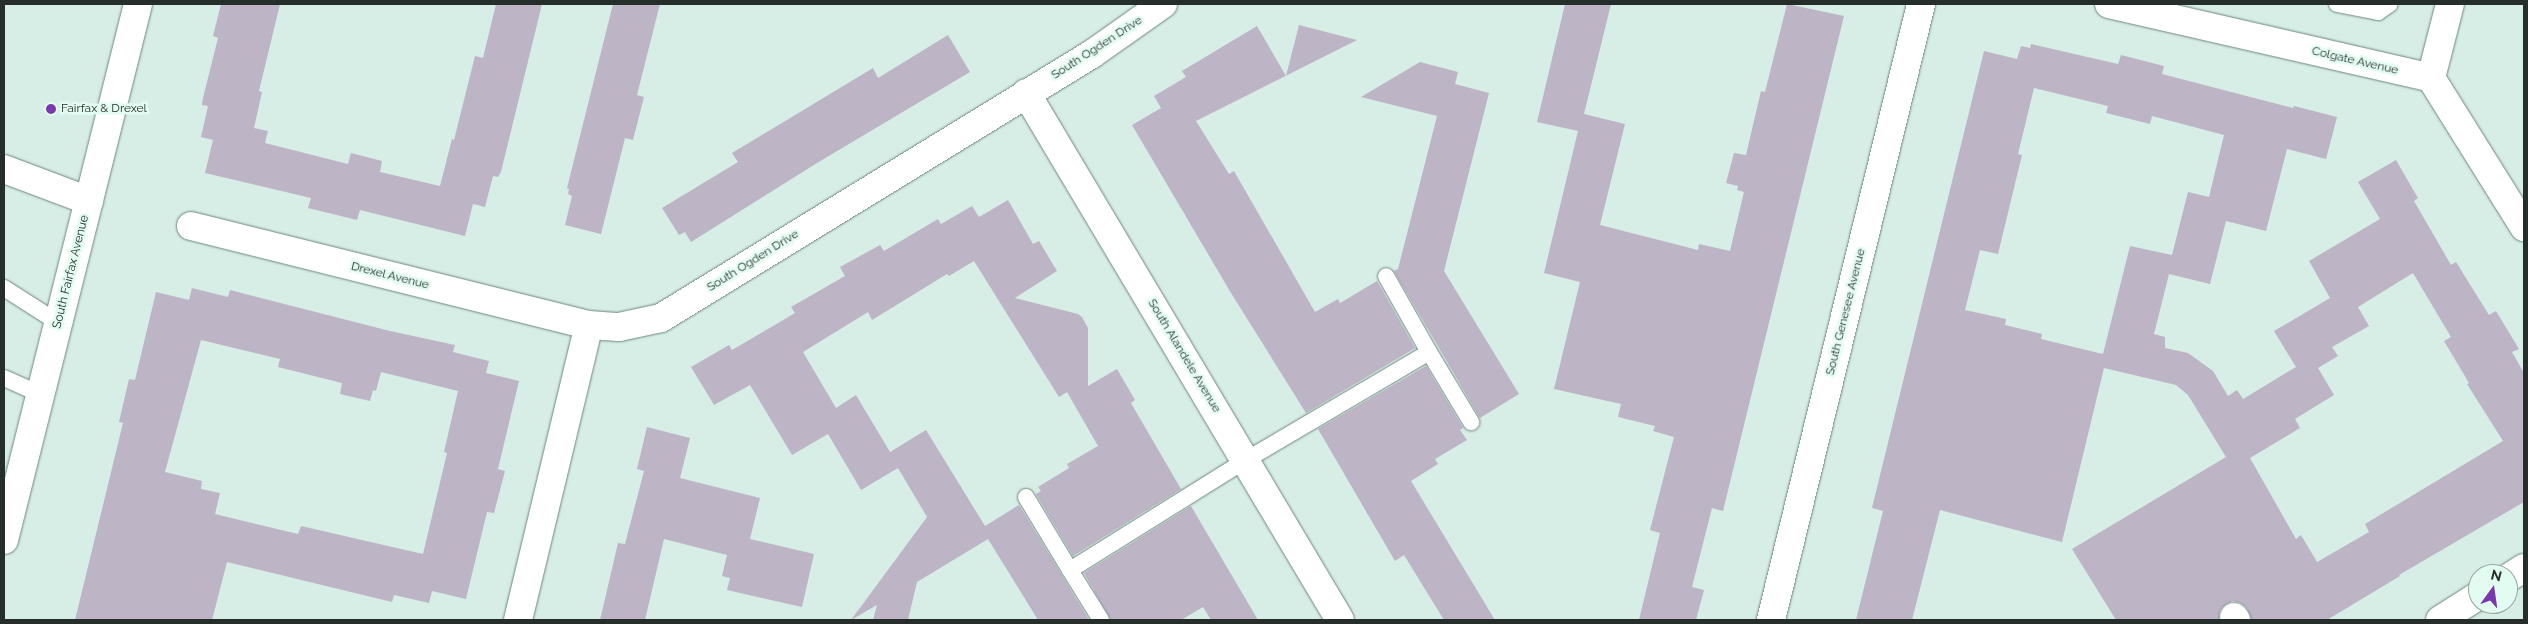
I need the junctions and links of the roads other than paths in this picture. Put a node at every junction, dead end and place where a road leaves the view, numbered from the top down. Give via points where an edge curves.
1 (138, 4) edge
2 (1163, 4) edge
3 (1921, 4) edge
4 (2109, 4) edge
5 (2337, 4) edge
6 (2390, 4) edge
7 (2450, 4) edge
8 (2431, 78) junction
9 (1026, 93) junction
10 (4, 169) edge
11 (89, 201) junction
12 (191, 226) dead end
13 (2524, 227) edge
14 (1386, 276) dead end
15 (4, 288) edge
16 (59, 323) junction
17 (589, 325) junction
18 (1429, 352) junction
19 (4, 378) edge
20 (40, 394) junction
21 (1471, 422) dead end
22 (1246, 460) junction
23 (1026, 497) dead end
24 (4, 540) edge
25 (1070, 570) junction
26 (2468, 602) edge
27 (518, 620) edge
28 (1101, 620) edge
29 (1340, 620) edge
30 (1771, 620) edge
31 (2440, 620) edge

1 - 11 street, South Fairfax Avenue
2 - 9 street, South Ogden Drive via 1092,54
3 - 30 street, South Genesee Avenue
4 - 8 street, Colgate Avenue
5 - 6 lane via 2378,12
7 - 8 street
8 - 13 street
9 - 17 street, South Ogden Drive via 661,318 619,327
9 - 22 street, South Alandele Avenue
10 - 11 street
11 - 16 street, South Fairfax Avenue
12 - 17 street, Drexel Avenue
14 - 18 lane
15 - 16 lane
16 - 20 street, South Fairfax Avenue
17 - 27 street
18 - 21 lane
18 - 22 lane
19 - 20 lane
20 - 24 street, South Fairfax Avenue
22 - 25 lane
22 - 29 street, South Alandele Avenue
23 - 25 lane
25 - 28 lane
26 - 31 street

